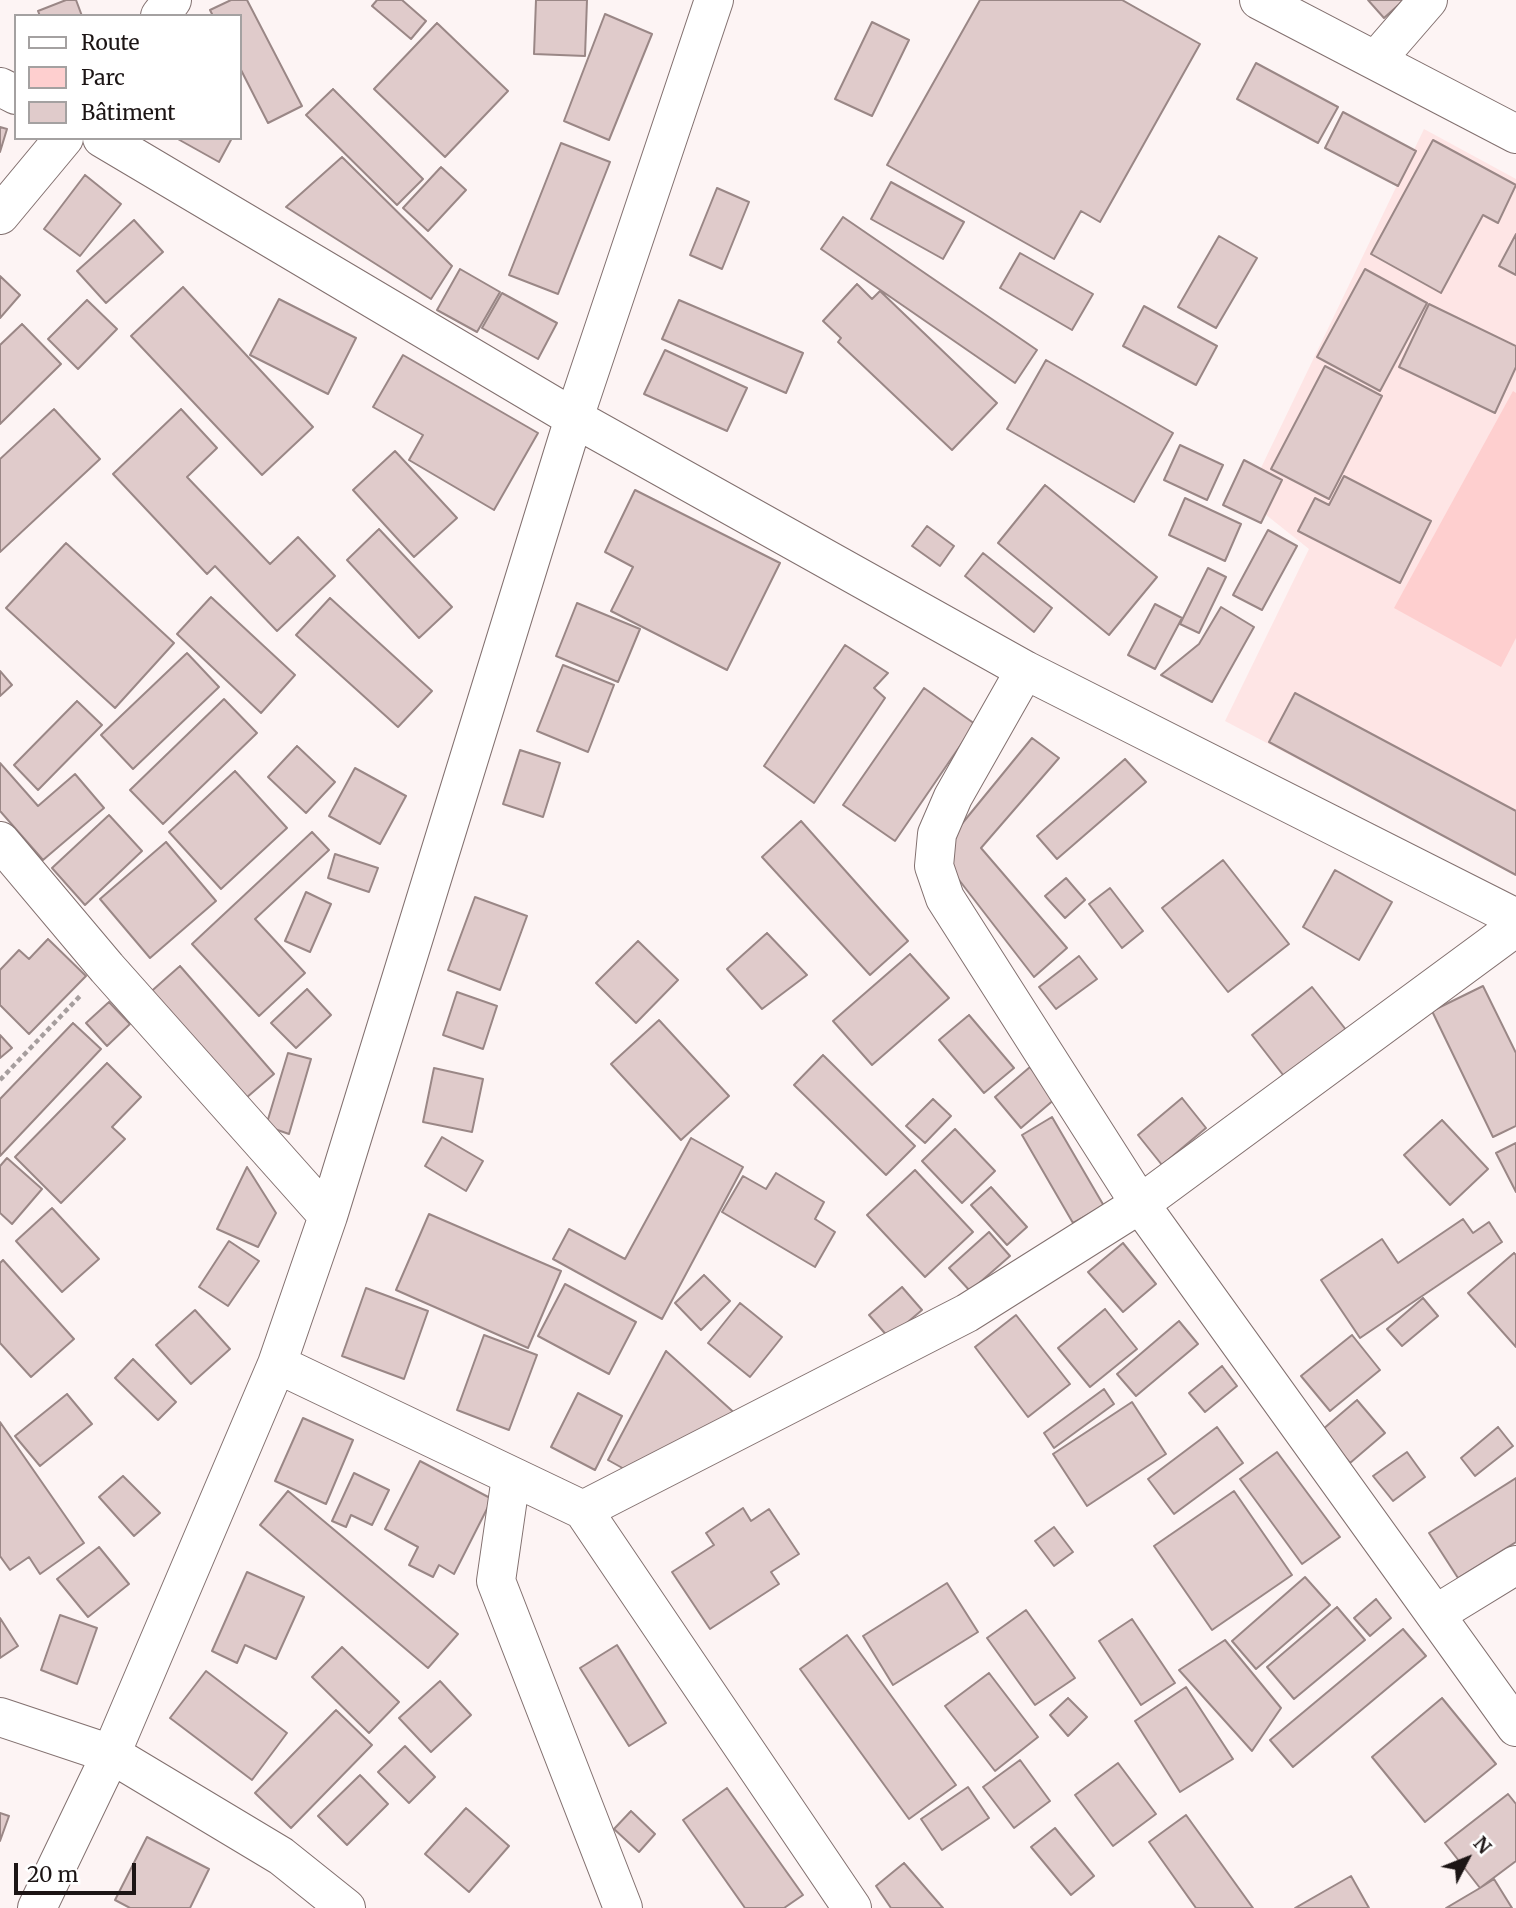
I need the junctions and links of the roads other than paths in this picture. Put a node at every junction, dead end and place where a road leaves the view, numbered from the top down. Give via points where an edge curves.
1 (713, 0) edge
2 (1259, 0) edge
3 (1428, 0) edge
4 (1376, 60) junction
5 (1516, 134) edge
6 (62, 140) edge
7 (105, 140) edge
8 (0, 215) edge
9 (574, 418) junction
10 (1025, 670) junction
11 (0, 841) edge
12 (1516, 918) edge
13 (1516, 927) edge
14 (1140, 1204) junction
15 (327, 1216) junction
16 (277, 1364) junction
17 (511, 1477) junction
18 (583, 1510) junction
19 (1516, 1565) edge
20 (1436, 1614) junction
21 (0, 1717) edge
22 (1516, 1727) edge
23 (111, 1754) junction
24 (37, 1908) edge
25 (346, 1908) edge
26 (623, 1908) edge
27 (852, 1908) edge

1 - 9 street
2 - 4 street
3 - 4 street
4 - 5 street
6 - 8 street
7 - 9 street
9 - 10 street
9 - 15 street
10 - 12 street
10 - 14 street via 953,797 937,834 934,866 945,898
11 - 15 street
13 - 14 street
14 - 18 street via 967,1313
14 - 20 street
15 - 16 street
16 - 17 street
16 - 23 street
17 - 18 street
17 - 26 street via 496,1581
18 - 27 street
19 - 20 street
20 - 22 street
21 - 23 street
23 - 24 street
23 - 25 street via 281,1856

